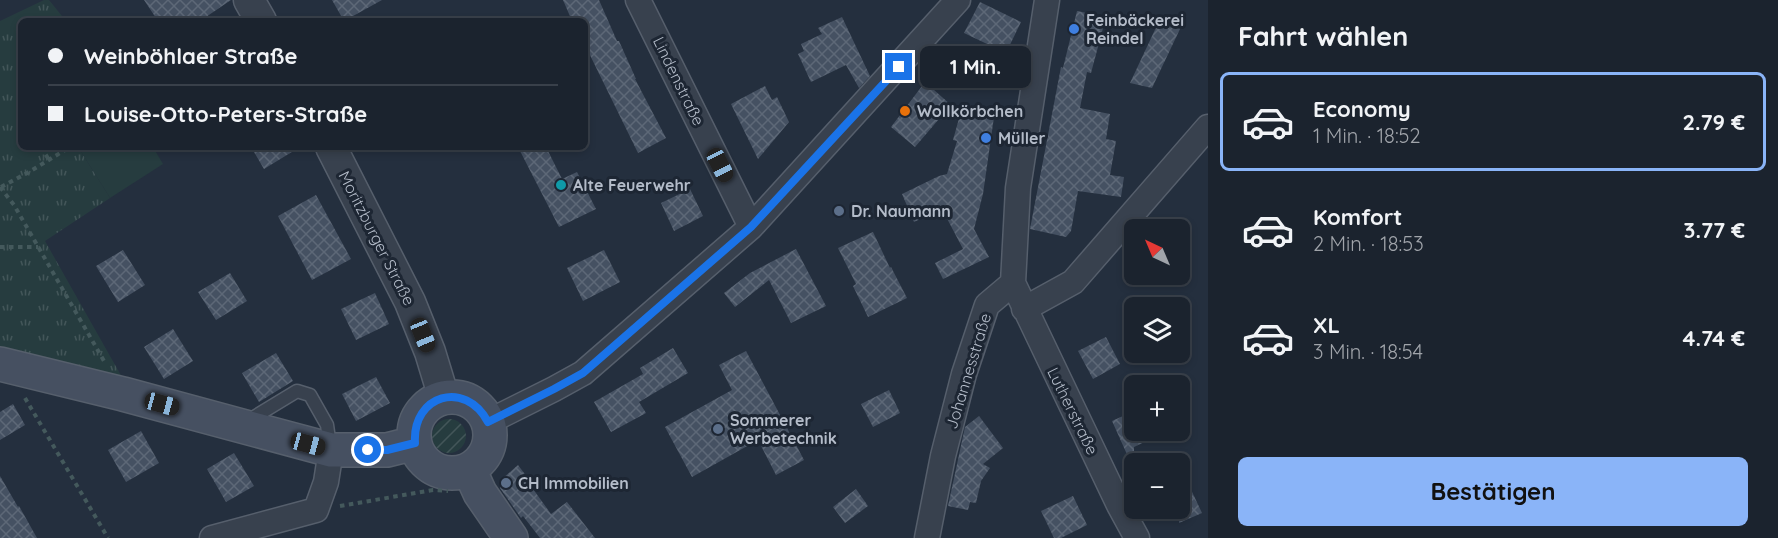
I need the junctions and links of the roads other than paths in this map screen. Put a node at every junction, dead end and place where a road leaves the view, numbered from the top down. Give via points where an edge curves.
1 (249, 0) edge
2 (638, 0) edge
3 (958, 0) edge
4 (1047, 0) edge
5 (259, 18) edge
6 (1208, 127) edge
7 (333, 150) edge
8 (751, 227) junction
9 (1013, 283) junction
10 (1024, 309) junction
11 (2, 364) edge
12 (444, 398) junction
13 (488, 422) junction
14 (240, 425) junction
15 (415, 443) junction
16 (331, 450) junction
17 (474, 482) junction
18 (212, 538) edge
19 (511, 538) edge
20 (927, 538) edge
21 (1137, 538) edge

1 - 5 street
2 - 8 street, Lindenstraße
3 - 8 street
4 - 9 street via 1018,188
6 - 10 street via 1073,282
7 - 12 street, Moritzburger Straße via 410,302
8 - 13 street via 583,373
9 - 10 street, Lutherstraße
9 - 20 street, Johannesstraße via 987,305 964,374
10 - 21 street, Lutherstraße
11 - 14 main road
12 - 13 main road via 465,399 475,404
12 - 15 main road via 432,402 417,419
13 - 17 main road via 489,444 478,463
14 - 16 main road
14 - 16 lane via 297,391 310,395 327,425
15 - 16 main road via 387,450
15 - 17 main road via 418,453 435,469 458,473
16 - 18 street via 316,510
17 - 19 main road

